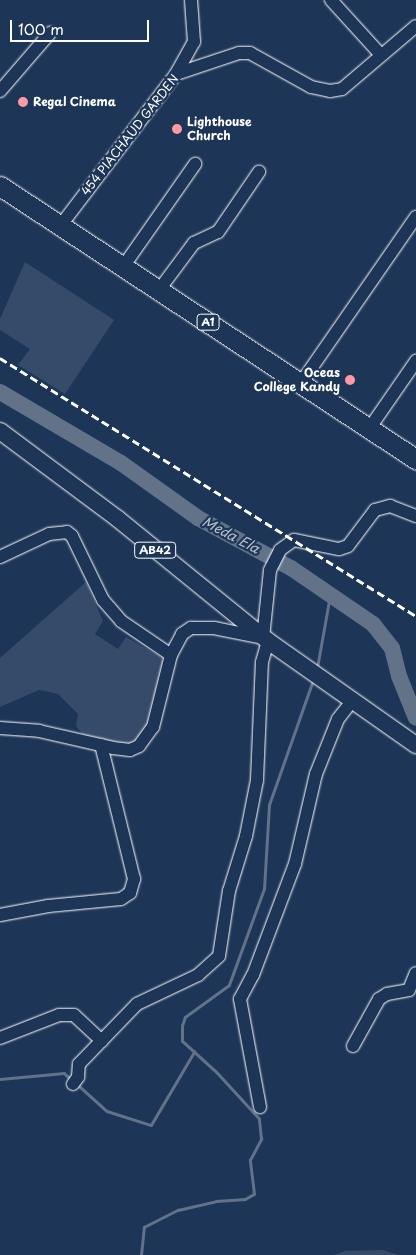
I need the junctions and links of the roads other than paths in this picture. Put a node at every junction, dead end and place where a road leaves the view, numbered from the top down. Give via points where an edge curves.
1 (191, 0) edge
2 (331, 0) edge
3 (416, 26) edge
4 (50, 33) dead end
5 (381, 55) junction
6 (176, 74) junction
7 (0, 91) edge
8 (195, 164) dead end
9 (259, 172) dead end
10 (0, 186) edge
11 (416, 217) edge
12 (61, 225) junction
13 (123, 267) junction
14 (159, 290) junction
15 (416, 361) edge
16 (301, 382) junction
17 (369, 429) junction
18 (0, 431) edge
19 (416, 459) edge
20 (416, 516) edge
21 (0, 557) edge
22 (266, 639) junction
23 (171, 655) junction
24 (350, 700) junction
25 (0, 728) edge
26 (101, 745) junction
27 (416, 745) edge
28 (0, 915) edge
29 (416, 973) edge
30 (0, 1038) edge
31 (102, 1041) junction
32 (353, 1046) dead end
33 (75, 1082) dead end
34 (260, 1107) dead end

1 - 6 street via 194,42
2 - 5 street
3 - 5 street, 454 PIACHAUD GARDEN
4 - 7 street
5 - 6 street, 454 PIACHAUD GARDEN via 351,84 330,91 311,87 250,53
6 - 12 street, 454 PIACHAUD GARDEN
8 - 13 street
9 - 14 street via 218,232 194,243
10 - 12 highway, A1
11 - 16 street
12 - 13 highway, A1
13 - 14 highway, A1
14 - 16 highway, A1
15 - 17 street
16 - 17 highway, A1
17 - 19 highway, A1
18 - 22 main road, AB42 via 118,519
20 - 22 street via 390,506 375,510 348,546 339,549 294,540 280,550 271,566
21 - 23 street via 49,534 67,532 72,536 103,600 121,621
22 - 23 street via 214,628 191,628 174,644
22 - 24 main road, AB42
22 - 31 street via 262,662 257,780 246,836 229,891 219,956 198,975 137,1004
23 - 26 street via 153,727 139,746 130,750
24 - 27 main road, AB42
24 - 34 street via 338,719 316,774 295,864 261,957 240,999
25 - 26 street via 39,731
26 - 28 street via 134,879 130,893 121,899 48,906
29 - 32 street via 409,990 387,994 380,999
30 - 31 street via 59,1015 74,1015
31 - 33 street via 79,1064

